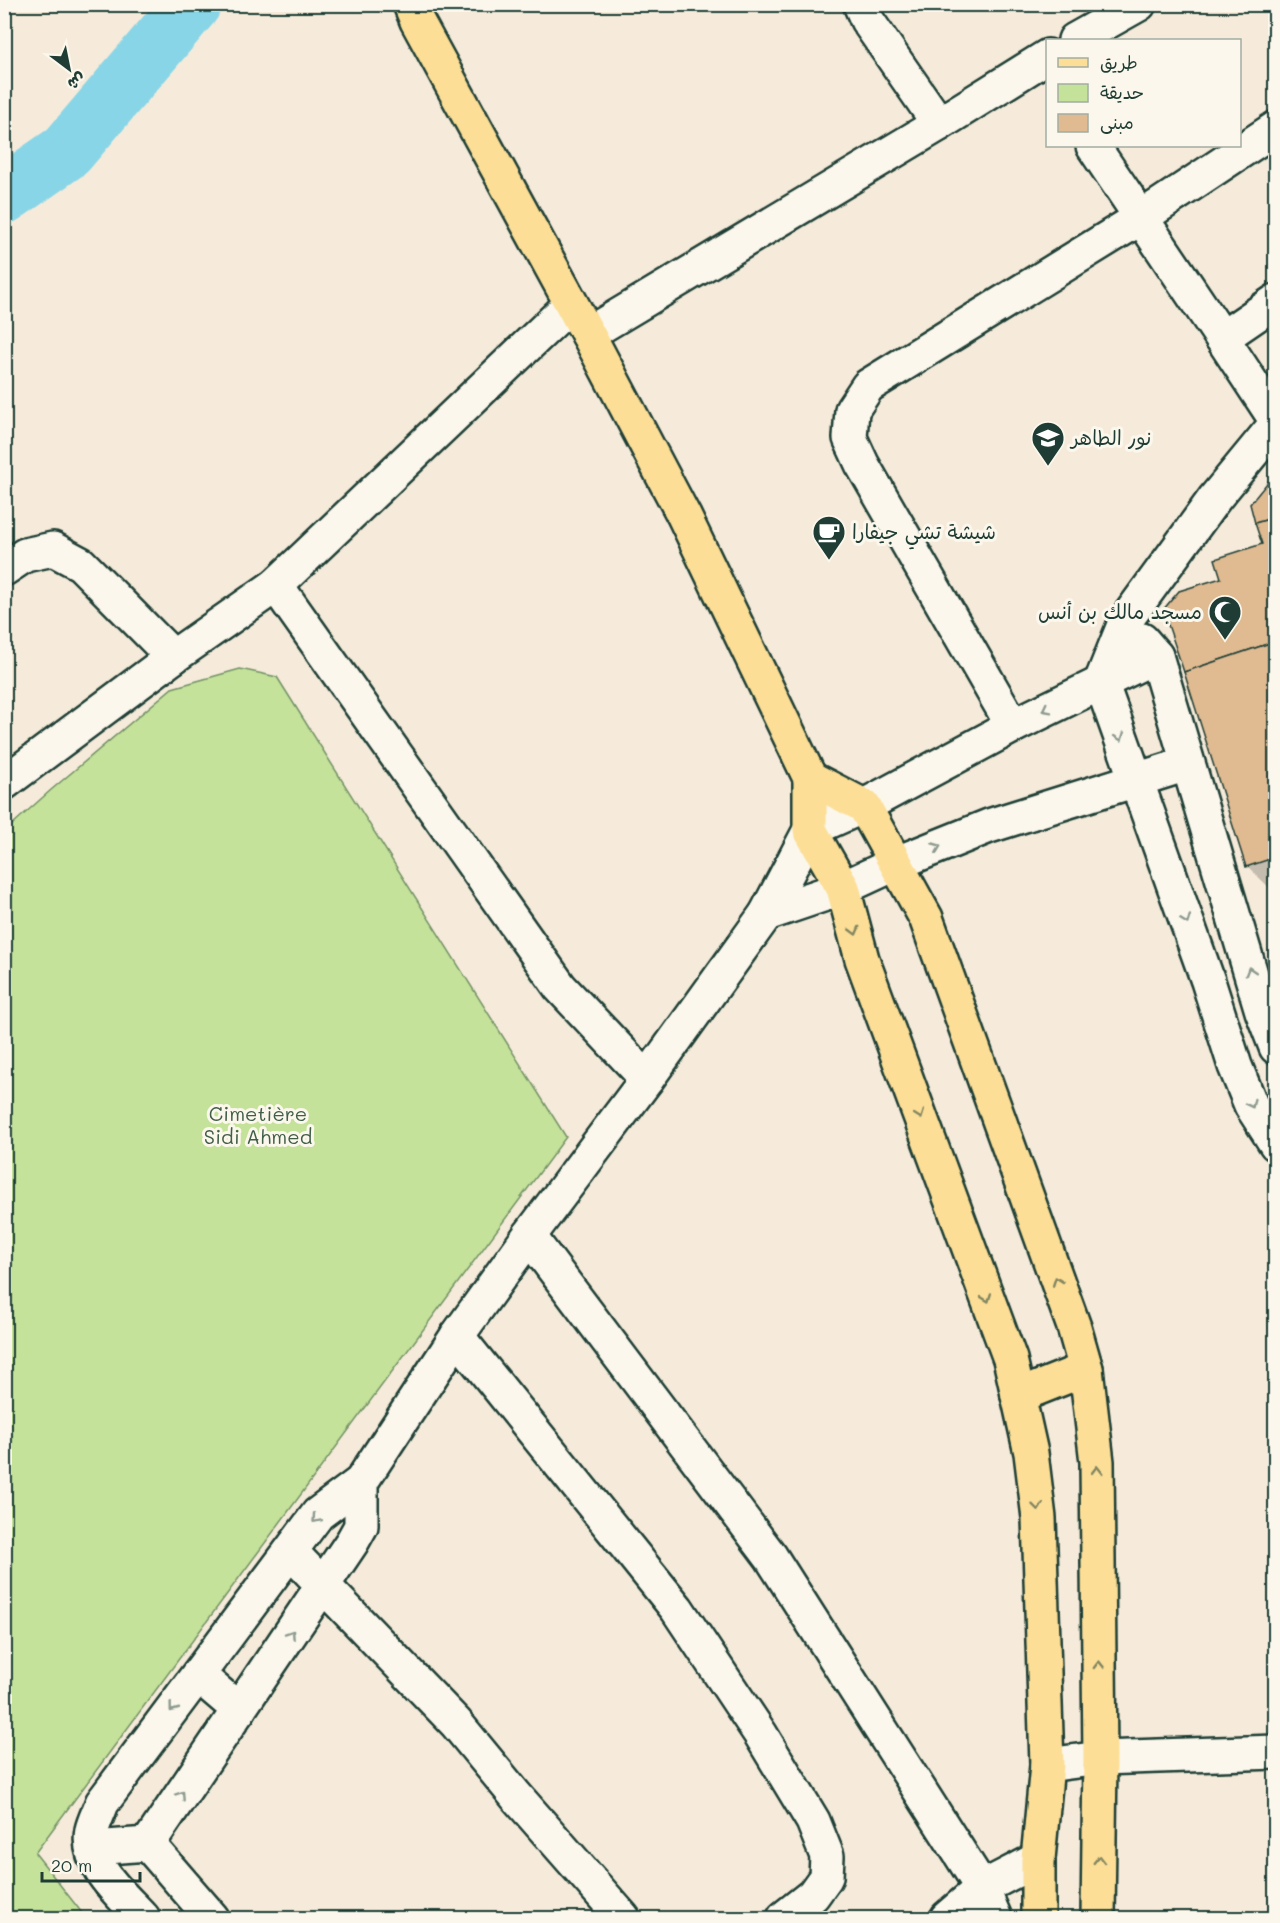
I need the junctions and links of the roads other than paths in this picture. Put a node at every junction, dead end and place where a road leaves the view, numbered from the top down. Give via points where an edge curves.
1 (860, 4) edge
2 (1139, 4) edge
3 (413, 13) edge
4 (1077, 39) edge
5 (1044, 66) edge
6 (939, 124) junction
7 (1275, 128) edge
8 (1094, 147) edge
9 (1142, 217) junction
10 (1275, 301) edge
11 (571, 304) junction
12 (588, 334) junction
13 (1222, 338) junction
14 (1275, 422) edge
15 (4, 569) edge
16 (276, 585) junction
17 (1126, 620) junction
18 (1156, 656) junction
19 (173, 657) junction
20 (1101, 681) junction
21 (1013, 726) junction
22 (1187, 764) junction
23 (810, 778) junction
24 (1136, 780) junction
25 (4, 783) edge
26 (864, 806) junction
27 (810, 830) junction
28 (897, 863) junction
29 (843, 888) junction
30 (766, 914) junction
31 (1275, 1047) edge
32 (647, 1079) junction
33 (1275, 1144) edge
34 (529, 1236) junction
35 (457, 1336) junction
36 (1086, 1369) junction
37 (1018, 1396) junction
38 (361, 1482) junction
39 (291, 1552) junction
40 (323, 1587) junction
41 (198, 1675) junction
42 (239, 1710) junction
43 (1275, 1752) edge
44 (1100, 1758) junction
45 (1047, 1765) junction
46 (148, 1844) junction
47 (93, 1848) junction
48 (1038, 1859) junction
49 (982, 1888) junction
50 (143, 1918) edge
51 (212, 1918) edge
52 (623, 1918) edge
53 (784, 1918) edge
54 (947, 1918) edge
55 (995, 1918) edge
56 (1038, 1918) edge
57 (1098, 1918) edge

1 - 6 street
2 - 4 street
3 - 11 main road
5 - 6 street
6 - 12 street
7 - 9 street
8 - 9 street
9 - 13 street
9 - 21 street via 868,386 852,410 850,438 862,464
10 - 13 street
11 - 12 main road
11 - 16 street
12 - 23 main road via 684,516
13 - 14 street
14 - 17 street
15 - 19 street via 25,555 53,549 81,564
16 - 19 street
16 - 32 street via 560,987
17 - 18 street
17 - 20 street
18 - 20 street
18 - 22 street
19 - 25 street
20 -> 21 street
20 -> 24 street
21 - 26 street
22 - 24 street
31 -> 22 street
23 - 26 main road
23 - 27 main road
28 -> 24 street via 989,826
24 -> 33 street via 1235,1065 1251,1105
26 - 27 street
26 - 28 main road
27 - 29 main road
27 - 30 street
28 - 29 street
36 -> 28 main road via 926,918
29 - 30 street
29 -> 37 main road via 862,959 1010,1359
30 - 32 street
32 - 34 street
34 - 35 street
34 - 49 street via 771,1557
35 - 38 street
35 - 53 street via 677,1609 813,1821 828,1856 826,1877 813,1895
36 - 37 main road
44 -> 36 main road via 1097,1462
37 -> 45 main road via 1031,1453 1039,1518
38 -> 39 street via 318,1514
38 - 40 street via 361,1526
39 - 40 street
39 - 41 street
42 -> 40 street
40 - 52 street via 456,1723
41 - 42 street
41 -> 47 street via 102,1803 92,1832
46 -> 42 street
43 - 44 street
44 - 45 street
57 -> 44 main road
45 - 48 main road
46 - 47 street
46 - 51 street
47 - 50 street via 106,1878
48 - 49 street
48 - 56 main road
49 - 54 street
49 - 55 street

